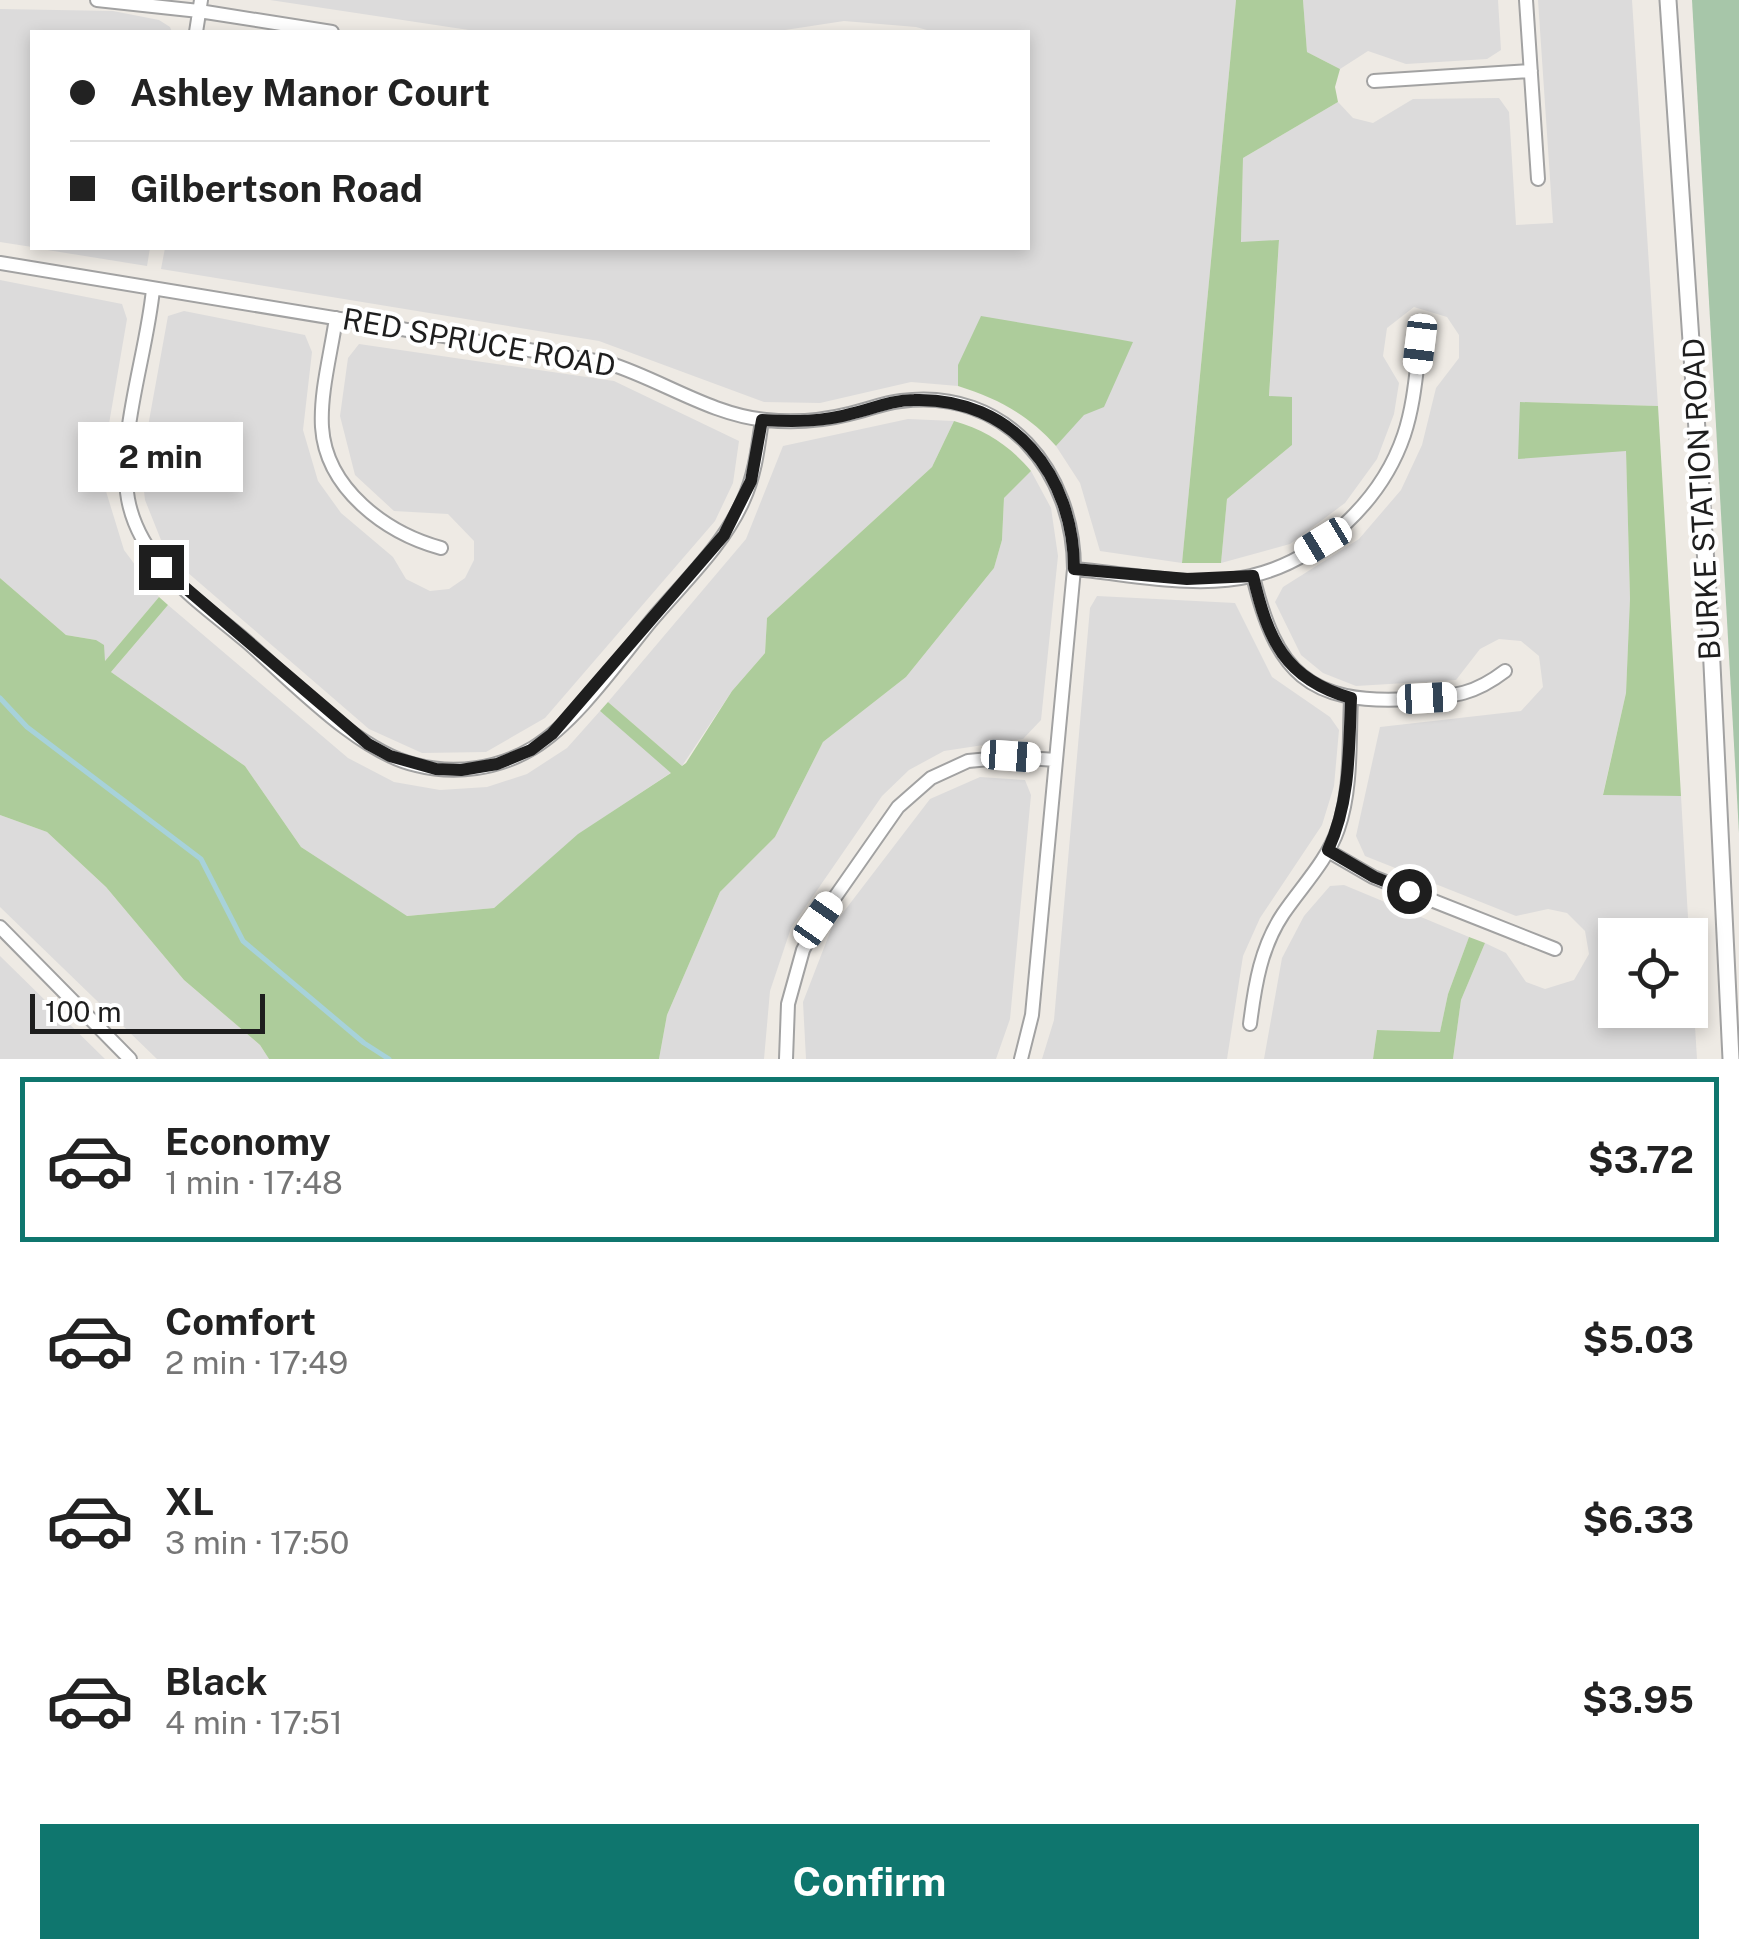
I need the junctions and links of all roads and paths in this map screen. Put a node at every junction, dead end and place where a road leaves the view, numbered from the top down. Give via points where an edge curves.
1 (97, 0) edge
2 (1526, 0) edge
3 (1668, 0) edge
4 (200, 6) edge
5 (322, 30) edge
6 (1531, 71) junction
7 (1374, 81) dead end
8 (1538, 180) dead end
9 (0, 263) edge
10 (153, 289) junction
11 (336, 318) junction
12 (1420, 344) dead end
13 (762, 420) junction
14 (441, 548) dead end
15 (1074, 569) junction
16 (1253, 576) junction
17 (1504, 671) dead end
18 (1351, 698) junction
19 (1056, 760) junction
20 (1328, 850) junction
21 (0, 927) edge
22 (1555, 949) dead end
23 (1250, 1024) dead end
24 (130, 1059) edge
25 (786, 1059) edge
26 (1021, 1059) edge
27 (1731, 1059) edge

1 - 4 street
2 - 6 street
3 - 27 street, BURKE STATION ROAD
4 - 5 street
6 - 7 street
6 - 8 street
9 - 10 street, RED SPRUCE ROAD
10 - 11 street, RED SPRUCE ROAD
10 - 13 street via 125,460 128,500 144,542 171,577 350,730 414,765 481,767 513,758 552,734 732,522 751,481
11 - 13 street, RED SPRUCE ROAD via 608,363
11 - 14 street via 322,416 331,463 392,530
12 - 16 street via 1406,430 1375,490 1323,541
13 - 15 street, RED SPRUCE ROAD via 826,420 915,400 984,414 1024,440 1055,479 1071,523
15 - 16 street via 1187,579
15 - 19 street, RED SPRUCE ROAD
16 - 18 street via 1279,651 1315,685
17 - 18 street via 1482,688 1454,696
18 - 20 street via 1346,793
19 - 25 street via 968,761 931,778 898,806 803,950 788,1004
19 - 26 street, RED SPRUCE ROAD via 1032,1015
20 - 22 street via 1374,877
20 - 23 street via 1261,958
21 - 24 street

